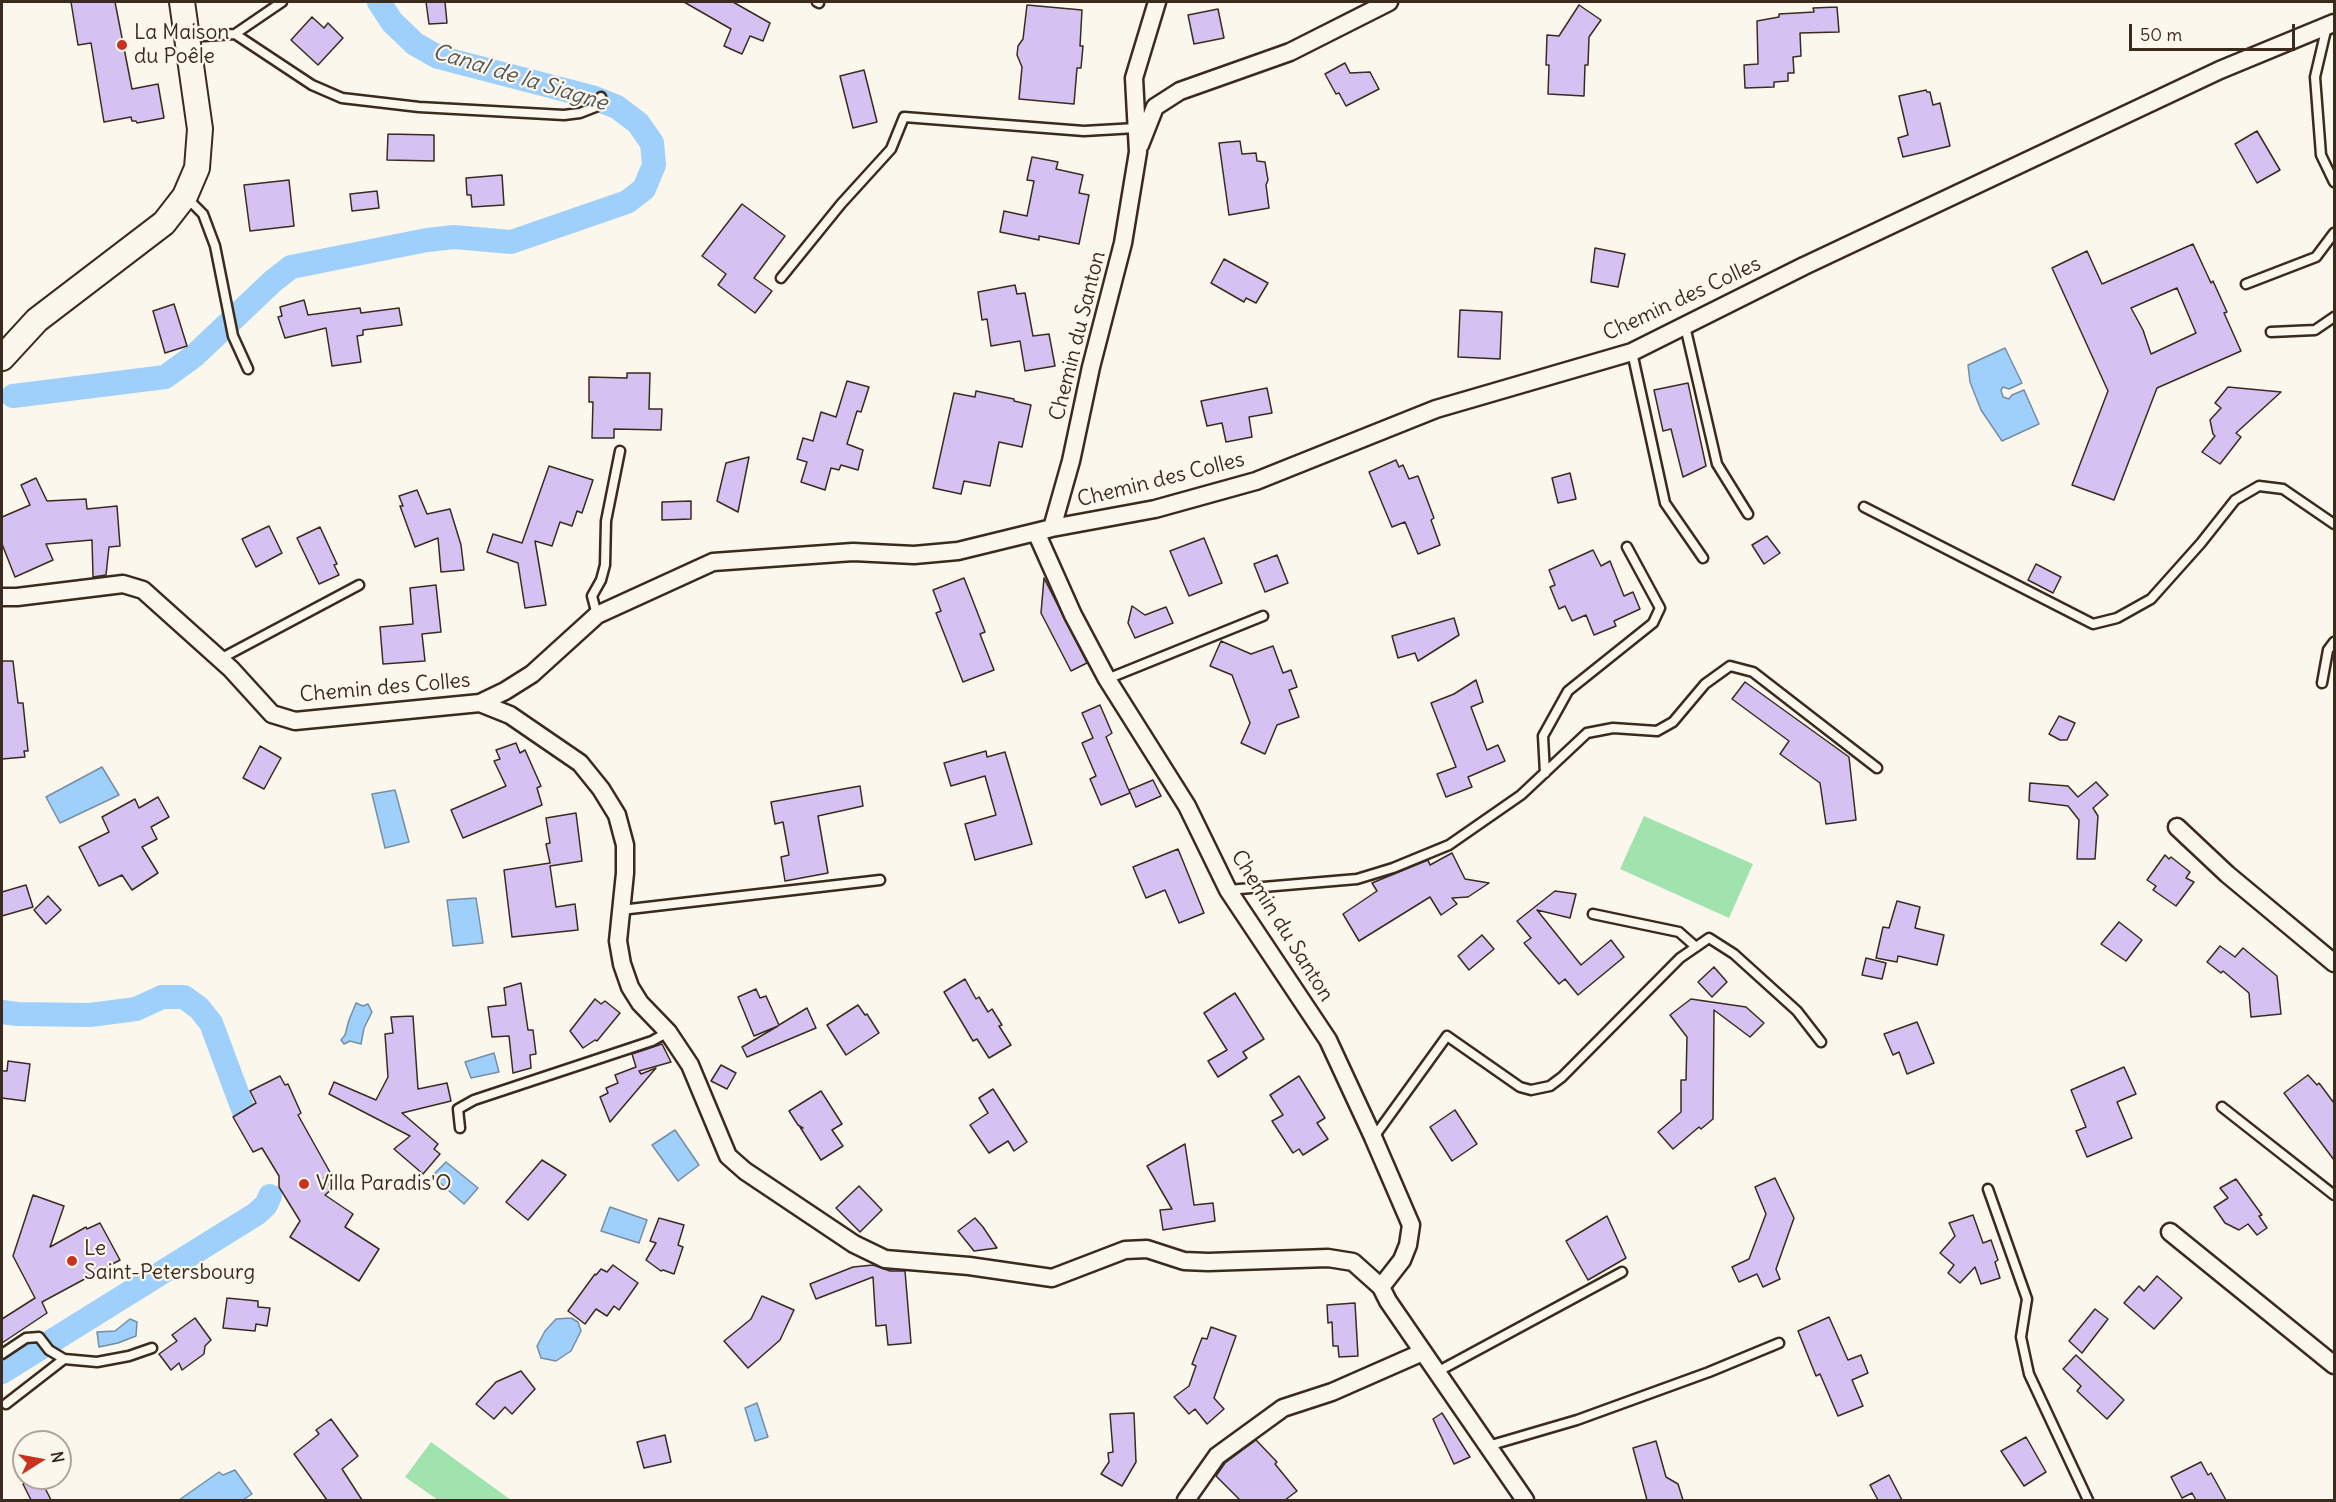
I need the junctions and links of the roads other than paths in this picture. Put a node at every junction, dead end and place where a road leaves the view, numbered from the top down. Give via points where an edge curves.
1 (182, 2) edge
2 (282, 2) edge
3 (1158, 2) edge
4 (1389, 2) edge
5 (2331, 24) edge
6 (236, 34) junction
7 (187, 37) junction
8 (601, 97) dead end
9 (1136, 128) junction
10 (1138, 152) junction
11 (2334, 182) edge
12 (185, 196) junction
13 (2334, 233) edge
14 (781, 278) dead end
15 (2246, 284) dead end
16 (2334, 317) edge
17 (1685, 326) junction
18 (2271, 332) dead end
19 (1632, 352) junction
20 (2, 358) edge
21 (248, 369) dead end
22 (620, 451) dead end
23 (1864, 507) dead end
24 (1748, 514) dead end
25 (2334, 524) edge
26 (1044, 530) junction
27 (1627, 547) dead end
28 (1703, 558) dead end
29 (359, 585) dead end
30 (2, 597) edge
31 (597, 615) junction
32 (1263, 616) dead end
33 (2334, 642) edge
34 (220, 659) junction
35 (1107, 679) junction
36 (2322, 683) dead end
37 (480, 703) junction
38 (1877, 768) dead end
39 (1545, 772) junction
40 (2177, 827) dead end
41 (880, 880) dead end
42 (1227, 890) junction
43 (621, 910) junction
44 (1593, 914) dead end
45 (1696, 947) junction
46 (2334, 963) edge
47 (668, 1032) junction
48 (1821, 1042) dead end
49 (2222, 1107) dead end
50 (460, 1128) dead end
51 (1373, 1137) junction
52 (1988, 1189) dead end
53 (2334, 1196) edge
54 (2170, 1233) dead end
55 (1623, 1272) dead end
56 (1381, 1287) junction
57 (1779, 1343) dead end
58 (152, 1348) dead end
59 (1423, 1352) junction
60 (2, 1354) edge
61 (64, 1359) junction
62 (2334, 1365) edge
63 (1437, 1372) junction
64 (6, 1404) dead end
65 (1488, 1446) junction
66 (1186, 1500) edge
67 (1525, 1500) edge
68 (2088, 1500) edge

1 - 7 main road
2 - 6 lane
3 - 9 street, Chemin du Santon via 1134,78
4 - 10 street, Chemin du Santon via 1290,52 1179,91 1155,107
5 - 11 lane via 2315,77 2321,155
5 - 17 street, Chemin des Colles via 2210,75 1814,261
6 - 7 lane
6 - 8 lane via 312,85 342,99 564,115 598,106
7 - 12 main road via 200,129 197,168
9 - 10 street, Chemin du Santon
9 - 14 lane via 1084,131 904,117 891,149
10 - 26 street, Chemin du Santon via 1123,243 1071,461
12 - 20 main road via 164,223 37,320
12 - 21 lane via 202,214 215,246 233,336
13 - 15 lane via 2316,257
16 - 18 lane via 2315,330
17 - 19 street, Chemin des Colles
17 - 24 lane via 1718,464
19 - 26 street, Chemin des Colles via 1436,409 1256,481 1155,509
19 - 28 lane via 1665,503
22 - 31 lane via 606,521 605,565 591,596
23 - 25 lane via 2093,624 2117,618 2151,599 2235,500 2259,486 2283,489
26 - 31 street, Chemin des Colles via 958,551 914,555 854,552 713,562
26 - 35 street, Chemin du Santon via 1072,615
27 - 39 lane via 1660,608 1653,623 1568,691 1543,736
29 - 34 lane
30 - 34 street, Chemin des Colles via 123,584 143,590
31 - 37 street, Chemin des Colles via 532,674
32 - 35 lane
33 - 36 lane via 2328,650
34 - 37 street, Chemin des Colles via 272,714 294,721
35 - 42 street, Chemin du Santon via 1187,806
37 - 43 street via 510,715 544,737 580,763 601,789 616,814 625,845
38 - 39 lane via 1753,672 1730,666 1705,684 1673,722 1657,731 1613,728 1587,733
39 - 42 lane via 1521,795 1449,845 1394,868 1357,879
40 - 46 street
41 - 43 lane
42 - 51 street, Chemin du Santon via 1328,1040
43 - 47 street via 618,941 630,987
44 - 45 lane via 1679,932
45 - 48 lane via 1709,938 1734,954 1797,1011
45 - 51 lane via 1680,958 1550,1086 1531,1090 1520,1087 1446,1036
47 - 50 lane via 652,1041 474,1100 458,1109
47 - 56 street via 690,1065 728,1156 846,1239 885,1258 1052,1278 1125,1250 1147,1249 1184,1261 1208,1262 1328,1258 1353,1262
49 - 53 lane
51 - 56 street, Chemin du Santon via 1411,1225 1402,1260
52 - 68 lane via 2027,1299 2021,1337 2029,1374
54 - 62 street
55 - 63 lane
56 - 59 street
57 - 65 lane via 1577,1420
58 - 61 lane via 97,1362
59 - 63 street
59 - 66 street via 1332,1392 1283,1408 1217,1456
60 - 61 lane via 26,1338 39,1337 49,1350
61 - 64 lane
63 - 65 street
65 - 67 street

